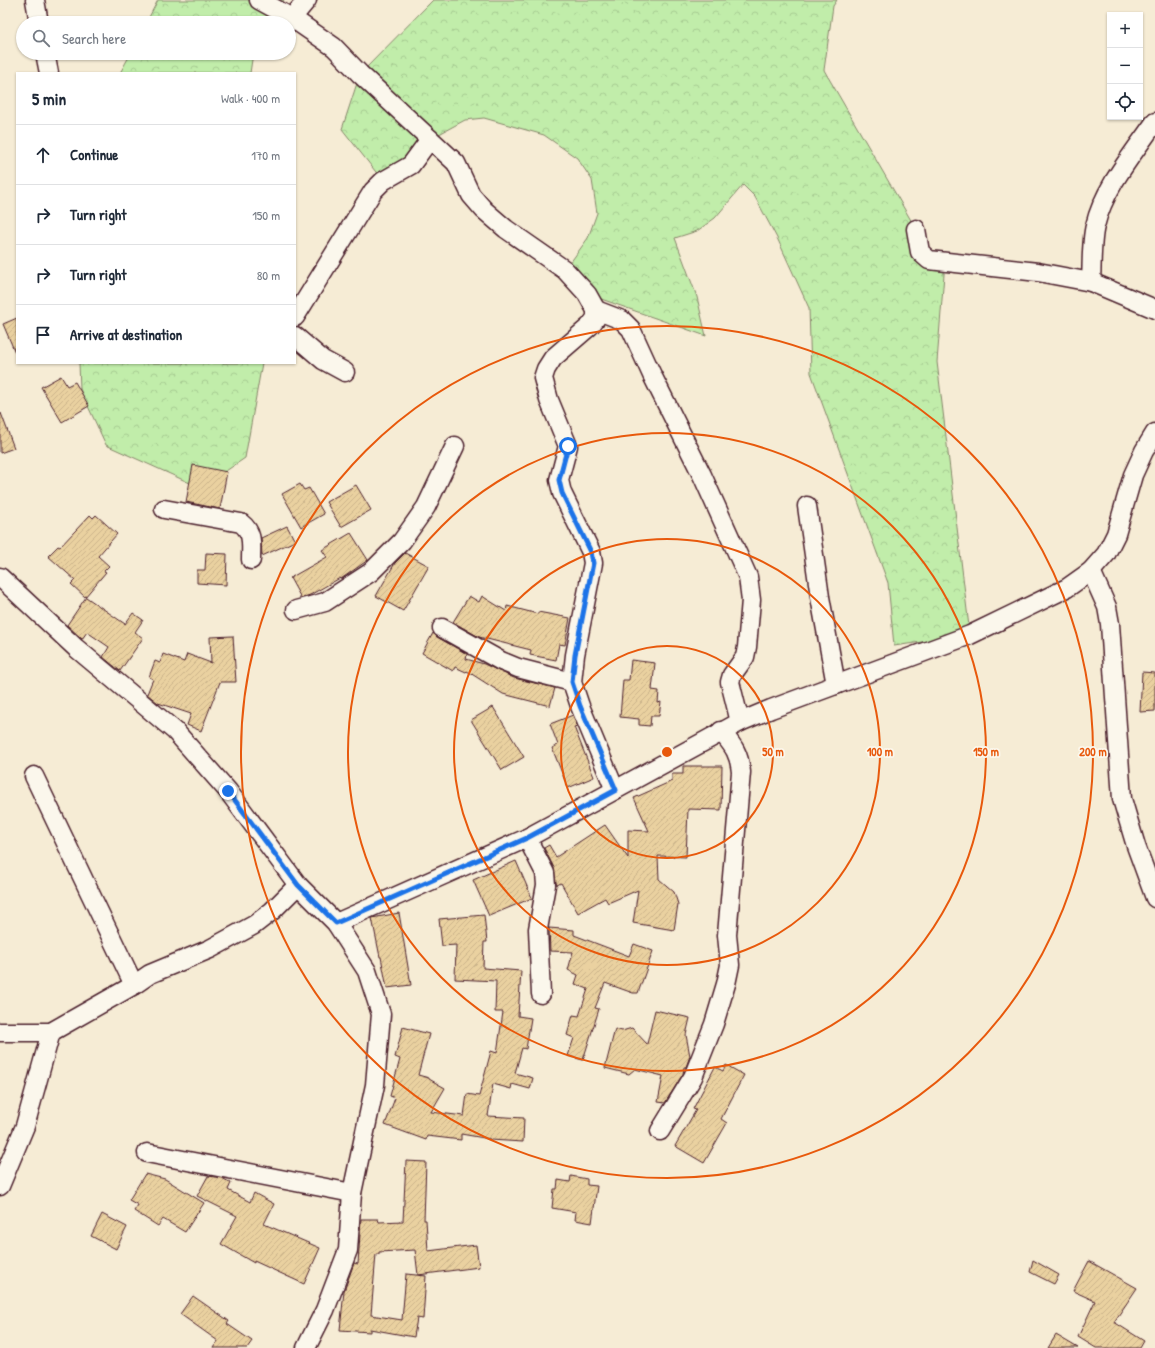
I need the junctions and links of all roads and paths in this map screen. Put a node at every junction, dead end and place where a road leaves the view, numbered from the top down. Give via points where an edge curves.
1 (35, 0) edge
2 (259, 0) edge
3 (307, 0) edge
4 (38, 16) edge
5 (288, 16) edge
6 (294, 16) edge
7 (296, 21) edge
8 (46, 60) edge
9 (49, 72) edge
10 (1155, 122) edge
11 (430, 138) junction
12 (916, 229) dead end
13 (1091, 282) junction
14 (1155, 309) edge
15 (596, 310) junction
16 (296, 315) edge
17 (296, 337) edge
18 (345, 372) dead end
19 (1155, 433) edge
20 (455, 446) dead end
21 (807, 506) dead end
22 (164, 509) dead end
23 (251, 560) dead end
24 (1092, 571) junction
25 (0, 577) edge
26 (296, 610) dead end
27 (442, 628) dead end
28 (572, 682) junction
29 (836, 684) junction
30 (740, 722) junction
31 (721, 731) junction
32 (34, 776) dead end
33 (616, 790) junction
34 (527, 838) junction
35 (1149, 862) edge
36 (298, 885) junction
37 (1155, 898) edge
38 (336, 923) junction
39 (134, 985) junction
40 (541, 994) dead end
41 (0, 1032) edge
42 (51, 1032) junction
43 (660, 1131) dead end
44 (146, 1154) dead end
45 (0, 1186) edge
46 (352, 1193) junction
47 (306, 1348) edge

1 - 4 street
2 - 5 street
3 - 6 street
7 - 11 street via 334,46 360,74
8 - 9 street
10 - 13 street via 1110,189 1101,207 1095,228
11 - 15 street via 456,163 472,195 484,210 506,229 565,270 587,294
11 - 16 street via 411,165 383,181 373,191
12 - 13 street via 920,252 929,260 1038,272
13 - 14 street
15 - 28 street via 596,318 590,326 553,358 544,378 548,400 568,446 559,480 562,493 591,552 593,563
15 - 30 street via 622,320 631,329 748,577 751,600 747,647 745,657 730,682
17 - 18 street via 323,360
19 - 24 street via 1134,475 1116,534 1106,554
20 - 26 street via 426,507 402,540 371,572 325,602
21 - 29 street
22 - 23 street via 241,524 250,534
24 - 29 street via 1067,588 970,635
24 - 35 street via 1108,607 1122,799
25 - 36 street via 76,648 174,730 228,791
27 - 28 street via 501,661
28 - 33 street
29 - 30 street
30 - 31 street
31 - 33 street
31 - 43 street via 735,747 740,759 741,772 727,935 730,965 714,1024 693,1077
32 - 39 street
33 - 34 street
34 - 38 street
34 - 40 street via 546,873 538,929
35 - 37 street
36 - 38 street
36 - 39 street via 254,925 210,949 150,974
38 - 46 street via 367,971 381,1014 375,1085
39 - 42 street
41 - 42 street
42 - 45 street via 25,1126
44 - 46 street
46 - 47 street via 348,1250 325,1310

